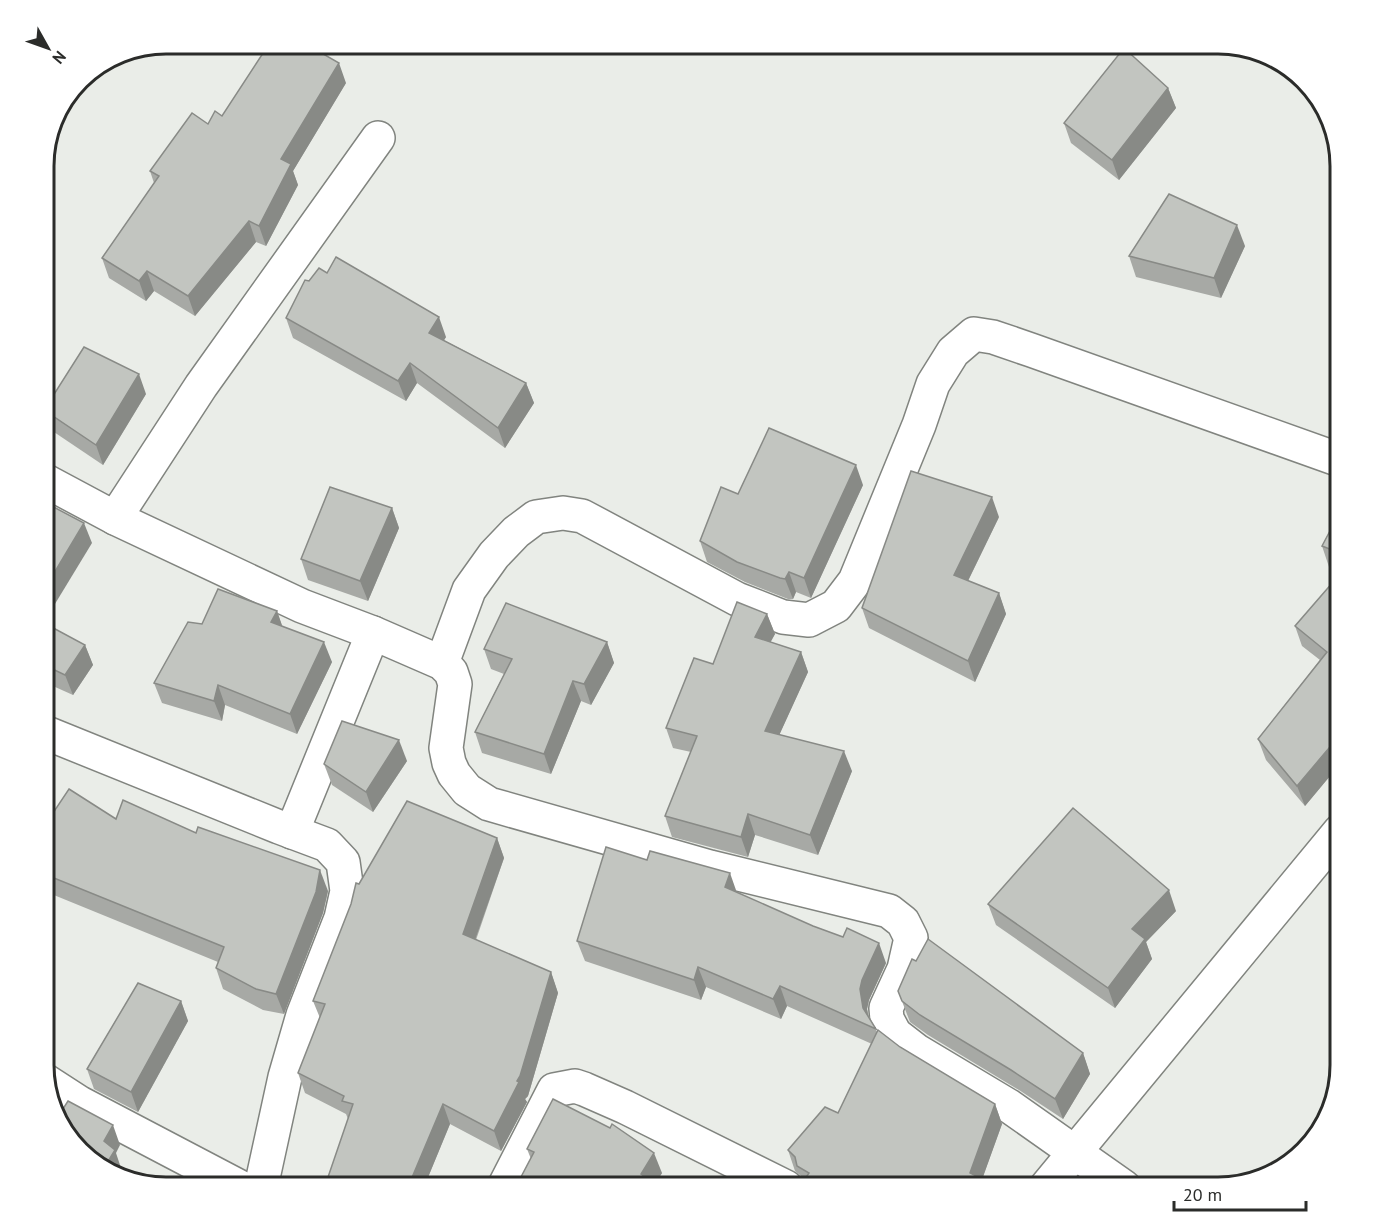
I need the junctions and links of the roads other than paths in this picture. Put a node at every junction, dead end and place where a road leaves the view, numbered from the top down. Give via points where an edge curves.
1 (378, 138) dead end
2 (1330, 456) edge
3 (54, 485) edge
4 (114, 518) junction
5 (372, 633) junction
6 (442, 663) junction
7 (54, 736) edge
8 (291, 832) junction
9 (1330, 843) edge
10 (57, 1088) edge
11 (1076, 1153) junction
12 (219, 1177) edge
13 (263, 1177) edge
14 (510, 1177) edge
15 (764, 1177) edge
16 (1055, 1177) edge
17 (1110, 1177) edge

1 - 4 street via 201,386
2 - 6 street via 1031,350 974,334 952,352 933,384 855,581 836,606 809,620 783,617 738,599 582,516 563,513 536,517 494,555 469,590
3 - 4 street
4 - 5 street via 302,606
5 - 6 street
5 - 8 street
6 - 11 street via 456,684 447,755 454,774 467,790 489,804 522,814 710,867 889,911 903,922 911,938 904,969 886,1008 895,1034
7 - 8 street
8 - 13 street via 327,844 343,862 347,891 341,918 303,1015
9 - 11 street
10 - 12 street
11 - 16 street
11 - 17 street
14 - 15 street via 554,1090 575,1086

